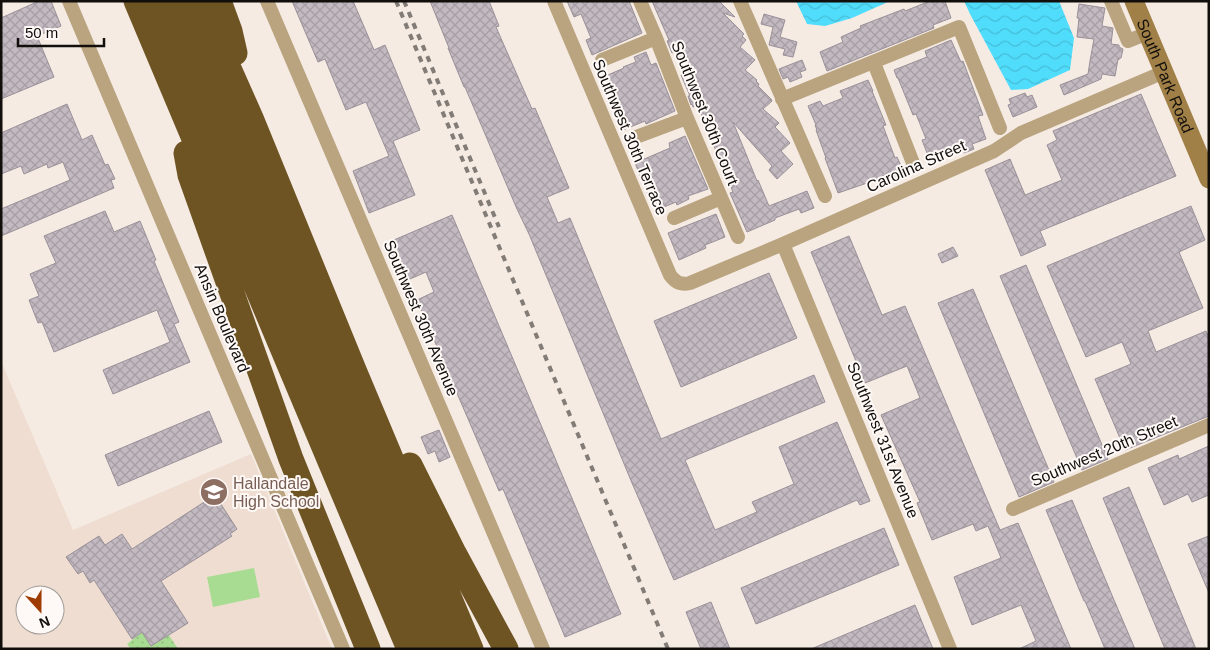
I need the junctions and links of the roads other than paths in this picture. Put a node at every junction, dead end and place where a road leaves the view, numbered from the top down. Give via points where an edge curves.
1 (69, 1) edge
2 (136, 1) edge
3 (158, 1) edge
4 (180, 1) edge
5 (199, 1) edge
6 (219, 1) edge
7 (267, 1) edge
8 (554, 1) edge
9 (640, 1) edge
10 (740, 1) edge
11 (1110, 1) edge
12 (1134, 1) edge
13 (1148, 33) junction
14 (656, 38) junction
15 (602, 60) dead end
16 (874, 63) junction
17 (1164, 72) junction
18 (177, 98) junction
19 (782, 99) junction
20 (251, 118) junction
21 (687, 118) junction
22 (1000, 128) dead end
23 (636, 137) dead end
24 (913, 163) dead end
25 (1209, 179) edge
26 (825, 196) dead end
27 (720, 198) junction
28 (674, 218) dead end
29 (738, 237) dead end
30 (783, 244) junction
31 (678, 283) joint
32 (354, 370) junction
33 (1209, 425) edge
34 (1013, 509) dead end
35 (343, 649) edge
36 (368, 649) edge
37 (409, 649) edge
38 (430, 649) edge
39 (452, 649) edge
40 (472, 649) edge
41 (506, 649) edge
42 (543, 649) edge
43 (950, 649) edge

1 - 35 street, Ansin Boulevard
2 - 18 highway
3 - 38 highway
4 - 39 highway
5 - 20 highway
6 - 20 highway via 230,31
7 - 42 street, Southwest 30th Avenue
8 - 31 street, Southwest 30th Terrace via 670,275
9 - 14 street, Southwest 30th Court
10 - 19 street
11 - 13 street via 1128,41
12 - 13 street, South Park Road
13 - 17 street, South Park Road
14 - 15 street
14 - 21 street, Southwest 30th Court
16 - 19 street
16 - 22 street via 959,27
16 - 24 street
17 - 25 street, South Park Road
17 - 30 street, Carolina Street via 1021,133 994,151
18 - 36 highway via 190,175 292,459
18 - 37 highway
19 - 26 street
20 - 32 highway
21 - 23 street
21 - 27 street, Southwest 30th Court
27 - 28 street
27 - 29 street, Southwest 30th Court
30 - 31 street, Carolina Street via 690,283
30 - 43 street, Southwest 31st Avenue
32 - 40 highway
32 - 41 highway via 406,456
33 - 34 street, Southwest 20th Street

